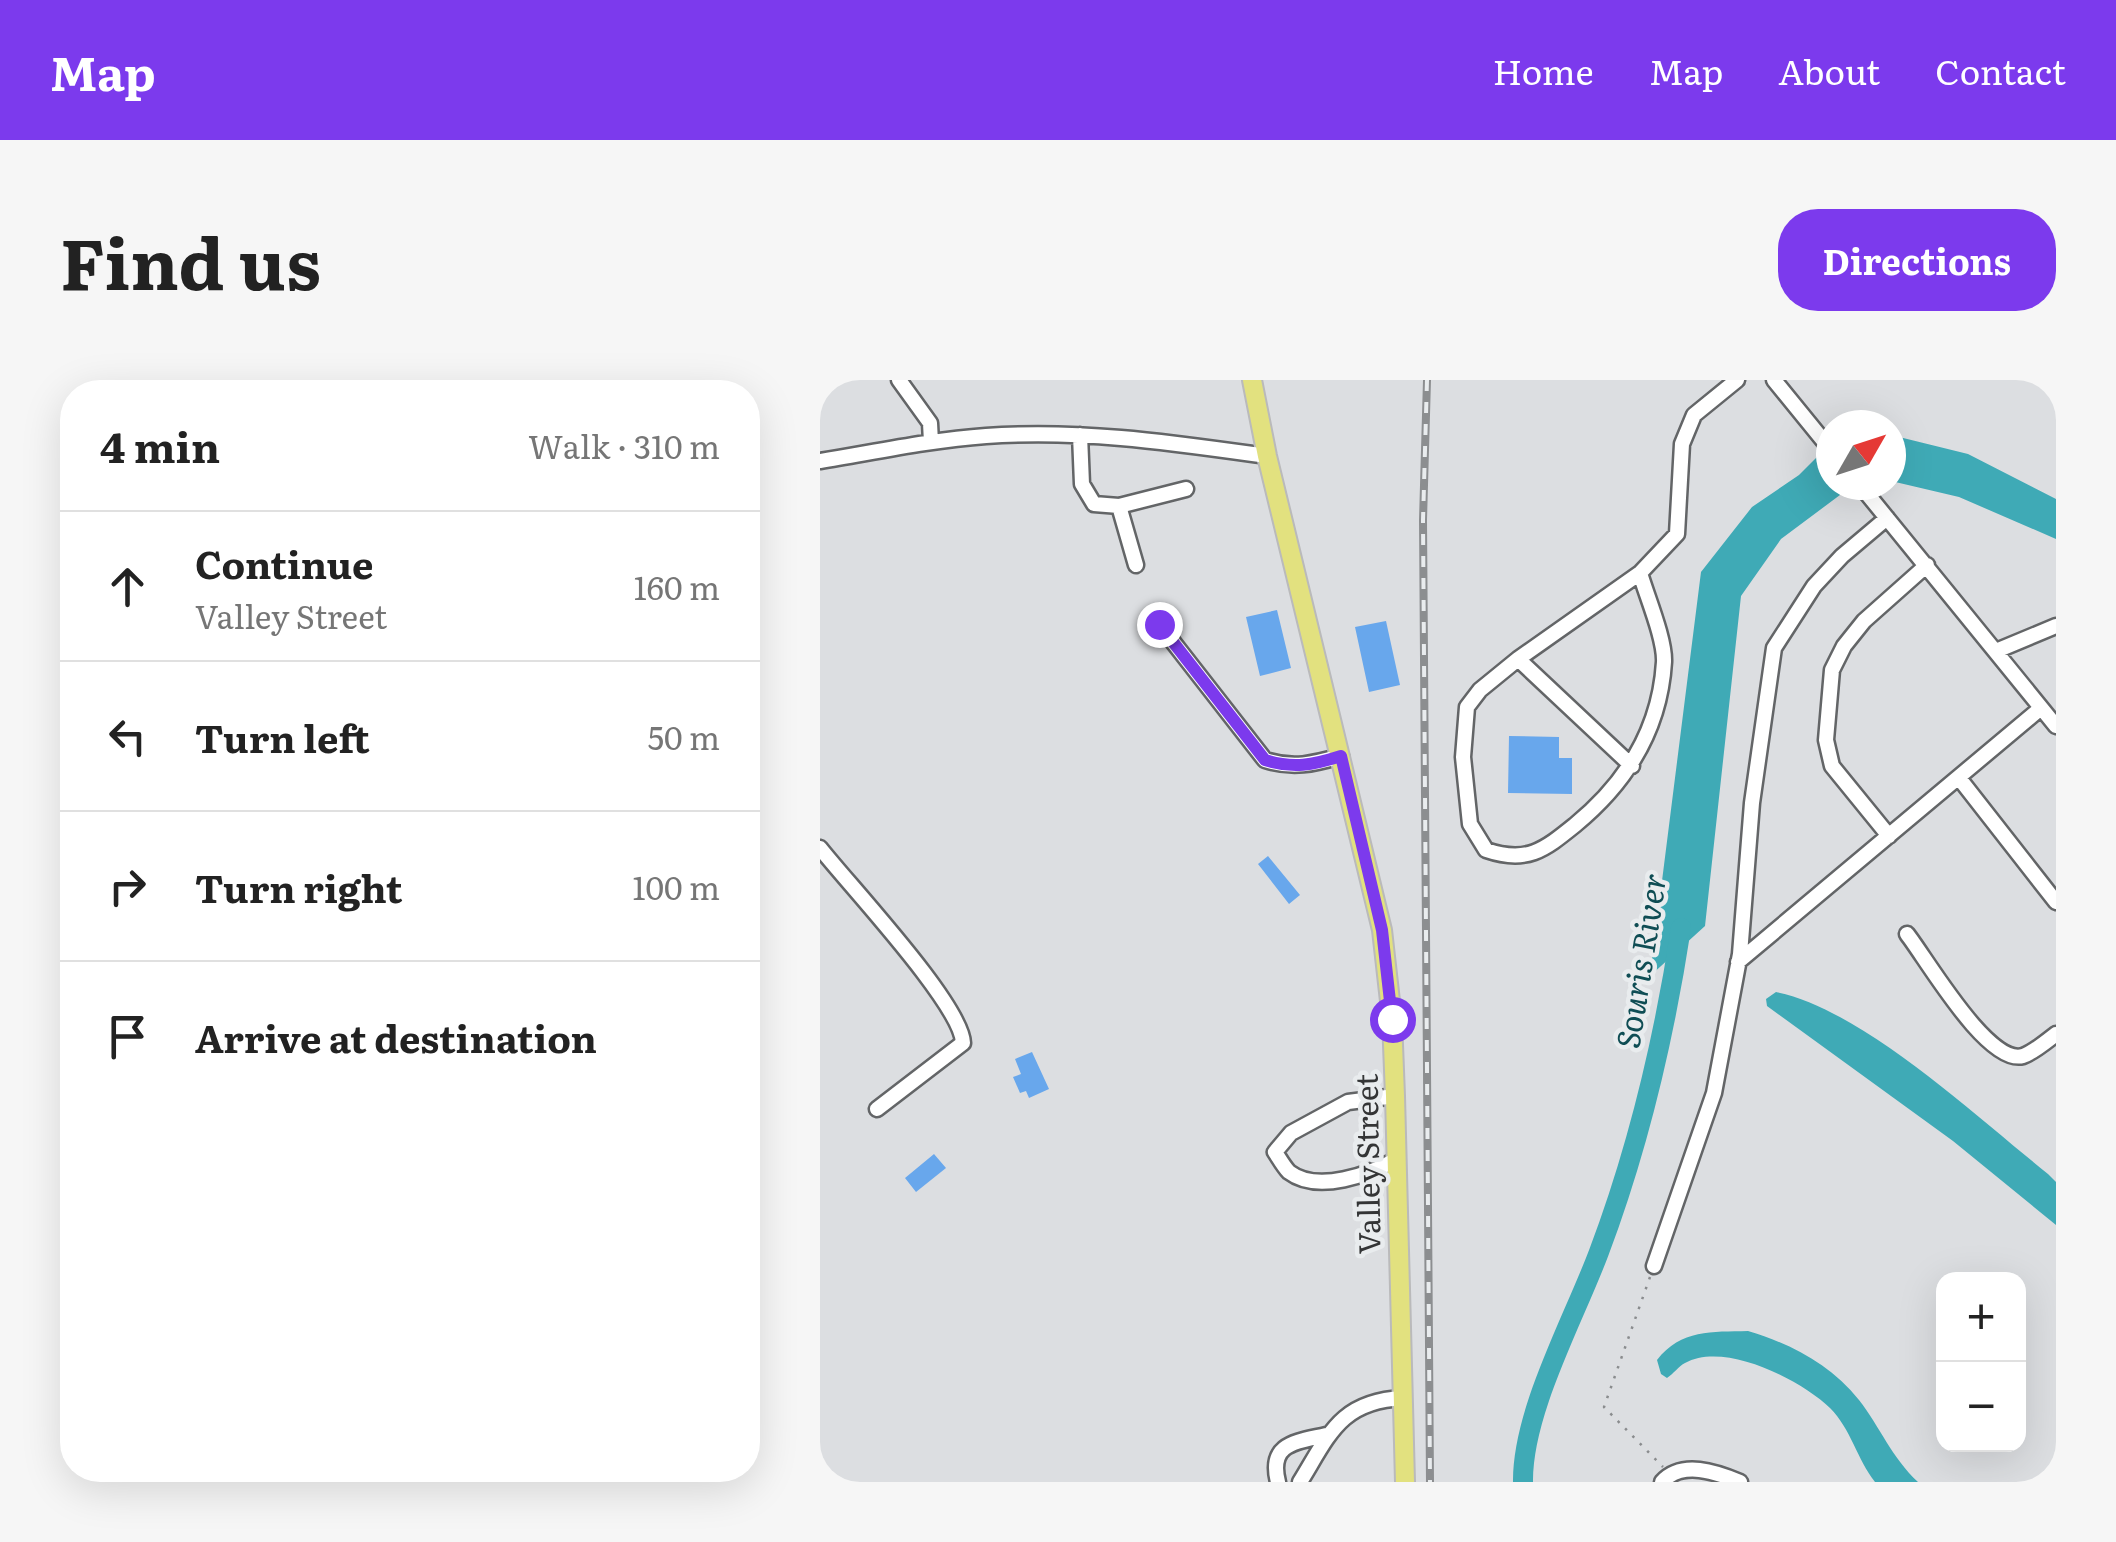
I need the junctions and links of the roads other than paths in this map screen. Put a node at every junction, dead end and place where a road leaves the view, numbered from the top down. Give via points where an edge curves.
1 (899, 380) edge
2 (1252, 380) edge
3 (1737, 380) edge
4 (1774, 380) edge
5 (1816, 432) edge
6 (1080, 434) junction
7 (931, 442) junction
8 (1267, 456) junction
9 (820, 461) edge
10 (1186, 489) dead end
11 (1872, 500) edge
12 (1119, 506) junction
13 (1882, 512) junction
14 (1136, 565) dead end
15 (1927, 566) junction
16 (1640, 573) junction
17 (1159, 624) dead end
18 (2056, 626) edge
19 (1996, 651) junction
20 (1518, 660) junction
21 (2041, 708) junction
22 (2056, 726) edge
23 (1341, 756) junction
24 (1632, 766) junction
25 (1959, 778) junction
26 (1888, 836) junction
27 (820, 848) edge
28 (2056, 902) edge
29 (1907, 934) dead end
30 (1738, 962) junction
31 (2056, 1034) edge
32 (1395, 1096) junction
33 (877, 1110) dead end
34 (1397, 1159) junction
35 (1654, 1266) road end
36 (1403, 1398) junction
37 (1326, 1435) junction
38 (1666, 1478) edge
39 (1278, 1482) edge
40 (1300, 1482) edge
41 (1405, 1482) edge
42 (1740, 1482) edge

1 - 7 street via 930,423
2 - 8 main road, Valley Street
3 - 16 street via 1694,416 1682,444 1677,534
4 - 5 street
6 - 7 street
6 - 8 street
6 - 12 street via 1082,484 1094,504
7 - 9 street
8 - 23 main road, Valley Street
10 - 12 street
11 - 13 street
12 - 14 street
13 - 15 street
13 - 30 street via 1814,586 1774,648
15 - 19 street
15 - 26 street via 1864,621 1832,670 1826,740 1832,766
16 - 20 street
16 - 24 street via 1664,657 1657,710
17 - 23 street via 1265,760 1307,766
18 - 19 street
19 - 21 street
20 - 24 street
20 - 24 street via 1467,707 1463,757 1470,824 1486,850 1508,858 1545,849 1601,804
21 - 22 street
21 - 25 street
23 - 32 main road, Valley Street via 1382,930
25 - 26 street
25 - 28 street
26 - 30 street
27 - 33 street via 963,1032 963,1043
29 - 31 street via 1944,991 1997,1048 2024,1056
30 - 35 street via 1714,1093
32 - 34 main road, Valley Street
32 - 34 street via 1348,1102 1290,1133 1275,1152 1288,1171 1318,1181 1370,1174
34 - 36 main road, Valley Street
36 - 37 street via 1354,1410
36 - 41 main road, Valley Street
37 - 39 street via 1282,1449
37 - 40 street
38 - 42 street via 1691,1469

